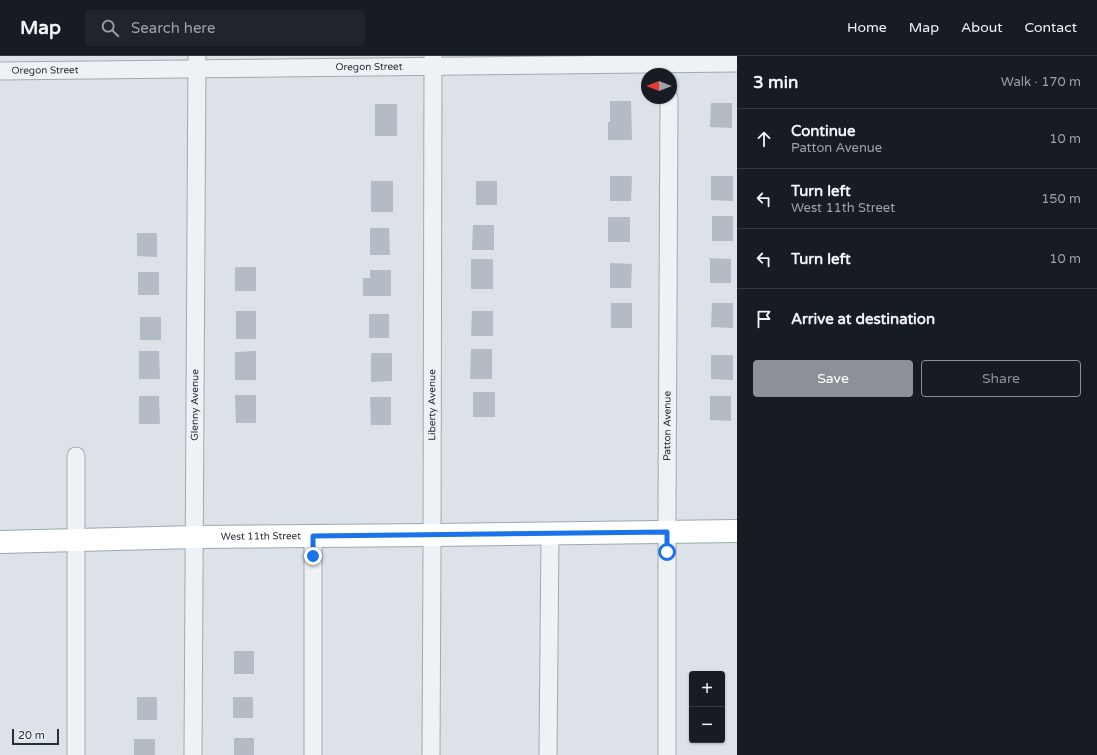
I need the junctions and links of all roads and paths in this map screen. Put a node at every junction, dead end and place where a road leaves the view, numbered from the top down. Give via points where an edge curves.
1 (433, 61) edge
2 (197, 62) edge
3 (737, 62) edge
4 (669, 64) edge
5 (0, 72) edge
6 (669, 104) edge
7 (76, 456) dead end
8 (737, 531) edge
9 (667, 532) junction
10 (550, 534) junction
11 (432, 535) junction
12 (313, 536) junction
13 (195, 537) junction
14 (76, 540) junction
15 (0, 542) edge
16 (76, 755) edge
17 (194, 755) edge
18 (313, 755) edge
19 (431, 755) edge
20 (548, 755) edge
21 (667, 755) edge

1 - 2 street, Oregon Street
1 - 4 street, Oregon Street
1 - 11 street, Liberty Avenue
2 - 5 street, Oregon Street
2 - 13 street, Glenny Avenue
3 - 4 street, Oregon Street
6 - 9 street, Patton Avenue
7 - 14 street
8 - 9 main road, West 11th Street
9 - 10 main road, West 11th Street
9 - 21 street, Patton Avenue
10 - 11 main road, West 11th Street
10 - 20 street
11 - 12 main road, West 11th Street
11 - 19 street, Liberty Avenue
12 - 13 main road, West 11th Street
12 - 18 street
13 - 14 main road, West 11th Street
13 - 17 street, Glenny Avenue
14 - 15 main road, West 11th Street
14 - 16 street

